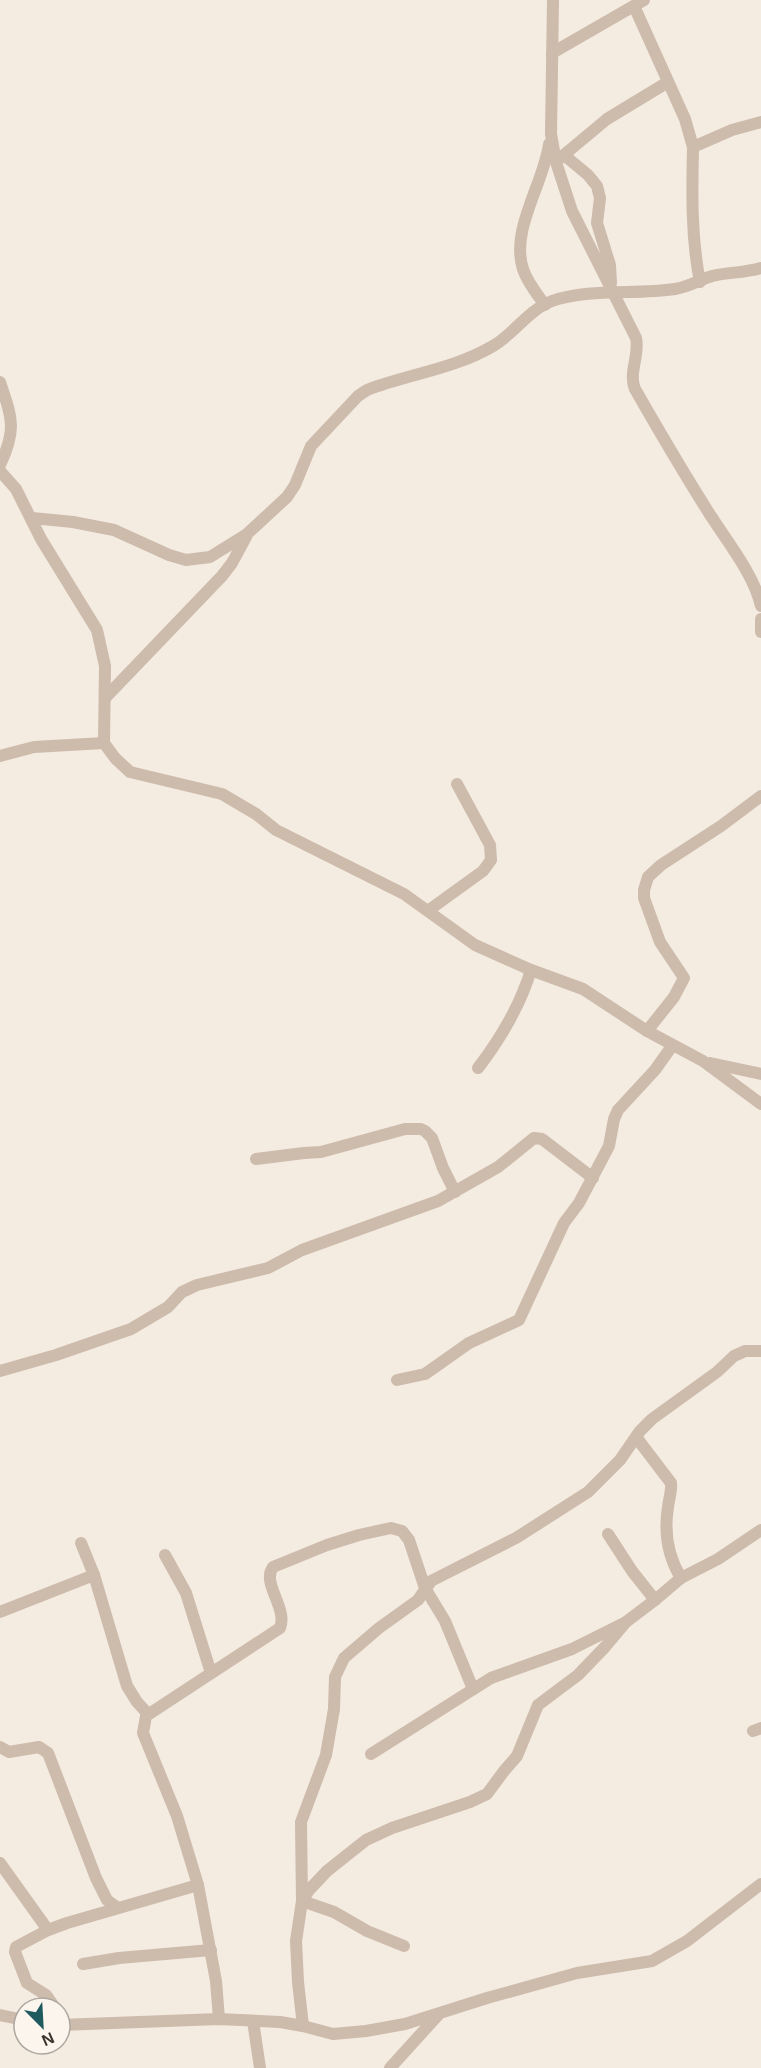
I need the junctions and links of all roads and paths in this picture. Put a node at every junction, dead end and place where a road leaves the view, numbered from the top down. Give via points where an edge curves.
1 (553, 0) edge
2 (639, 3) edge
3 (552, 53) junction
4 (668, 82) junction
5 (761, 122) edge
6 (551, 134) junction
7 (693, 147) junction
8 (560, 159) junction
9 (761, 268) edge
10 (700, 282) junction
11 (612, 290) junction
12 (545, 305) junction
13 (0, 382) edge
14 (0, 465) edge
15 (0, 471) edge
16 (32, 518) junction
17 (247, 534) junction
18 (761, 606) edge
19 (761, 619) edge
20 (761, 632) edge
21 (105, 698) junction
22 (104, 743) junction
23 (0, 756) edge
24 (457, 784) dead end
25 (761, 796) edge
26 (429, 910) junction
27 (531, 970) junction
28 (647, 1031) junction
29 (672, 1046) junction
30 (703, 1061) junction
31 (478, 1068) dead end
32 (761, 1074) edge
33 (761, 1104) edge
34 (256, 1159) dead end
35 (593, 1178) junction
36 (455, 1192) junction
37 (761, 1351) edge
38 (0, 1371) edge
39 (397, 1380) dead end
40 (636, 1437) junction
41 (761, 1530) edge
42 (608, 1534) dead end
43 (81, 1543) dead end
44 (165, 1555) dead end
45 (94, 1575) junction
46 (681, 1578) junction
47 (425, 1588) junction
48 (655, 1600) junction
49 (0, 1612) edge
50 (626, 1622) junction
51 (211, 1673) junction
52 (473, 1689) junction
53 (148, 1714) junction
54 (0, 1747) edge
55 (371, 1754) dead end
56 (0, 1863) edge
57 (761, 1884) edge
58 (198, 1885) junction
59 (302, 1901) junction
60 (118, 1908) junction
61 (48, 1930) junction
62 (404, 1946) dead end
63 (211, 1950) junction
64 (83, 1964) dead end
65 (47, 1996) edge
66 (439, 2014) junction
67 (219, 2019) junction
68 (253, 2021) junction
69 (72, 2026) edge
70 (303, 2026) junction
71 (260, 2068) edge
72 (390, 2068) edge

1 - 3 street
2 - 3 street
2 - 4 street
3 - 6 street
4 - 7 street
4 - 8 street via 607,119
5 - 7 street
6 - 8 street
6 - 12 street via 520,246 524,274
7 - 10 street via 693,227
8 - 11 street via 572,210
8 - 11 street via 588,175 597,186 597,223 610,265
9 - 10 street via 715,275
10 - 11 street via 659,291
11 - 12 street via 565,297
11 - 18 street via 637,341 632,382 635,389 676,461 735,550
12 - 17 street via 497,343 462,362 358,396 311,446 292,491
13 - 14 street via 12,434
15 - 16 street via 16,489
16 - 17 street via 114,530 186,560 210,557
16 - 21 street via 97,630 105,666
17 - 21 street via 222,576
19 - 20 street
21 - 22 street
22 - 23 street via 34,747
22 - 26 street via 130,772 222,794 276,830
24 - 26 street via 490,845 491,860 483,872
25 - 28 street via 648,877 644,898 660,942 684,978 674,998
26 - 27 street via 475,945
27 - 28 street via 583,989
27 - 31 street via 510,1020
28 - 29 street
29 - 30 street
29 - 35 street via 618,1110 611,1143
30 - 32 street
30 - 33 street
34 - 36 street via 321,1152 405,1129 421,1129 432,1138
35 - 36 street via 536,1138 498,1167
35 - 39 street via 564,1223 519,1320 470,1343 425,1374
36 - 38 street via 302,1250 268,1268 186,1289 168,1307 131,1329
37 - 40 street via 734,1356 652,1419
40 - 46 street via 671,1483 667,1542 669,1556
40 - 47 street via 603,1479 571,1505
41 - 46 street
42 - 48 street
43 - 45 street
44 - 51 street via 186,1593
45 - 49 street
45 - 53 street via 127,1686
46 - 48 street
47 - 51 street via 409,1540 396,1529 359,1535 317,1549 270,1571 282,1616 280,1628
47 - 52 street via 445,1621
47 - 59 street via 418,1600 352,1649 337,1669 326,1755 301,1822
48 - 50 street
50 - 52 street via 547,1660
50 - 59 street via 578,1675 538,1705 517,1756 487,1794 366,1840 327,1871
51 - 53 street
52 - 55 street
53 - 58 street via 143,1733 177,1816
54 - 60 street via 9,1752 39,1747 48,1753 102,1892
56 - 61 street
57 - 66 street via 687,1941 652,1961 577,1973
58 - 60 street
58 - 63 street
59 - 62 street
59 - 70 street via 296,1941
60 - 61 street
61 - 65 street via 15,1950 27,1983
63 - 64 street
63 - 67 street
66 - 70 street via 405,2024 339,2034
66 - 72 street
67 - 68 street
67 - 69 street
68 - 70 street
68 - 71 street

